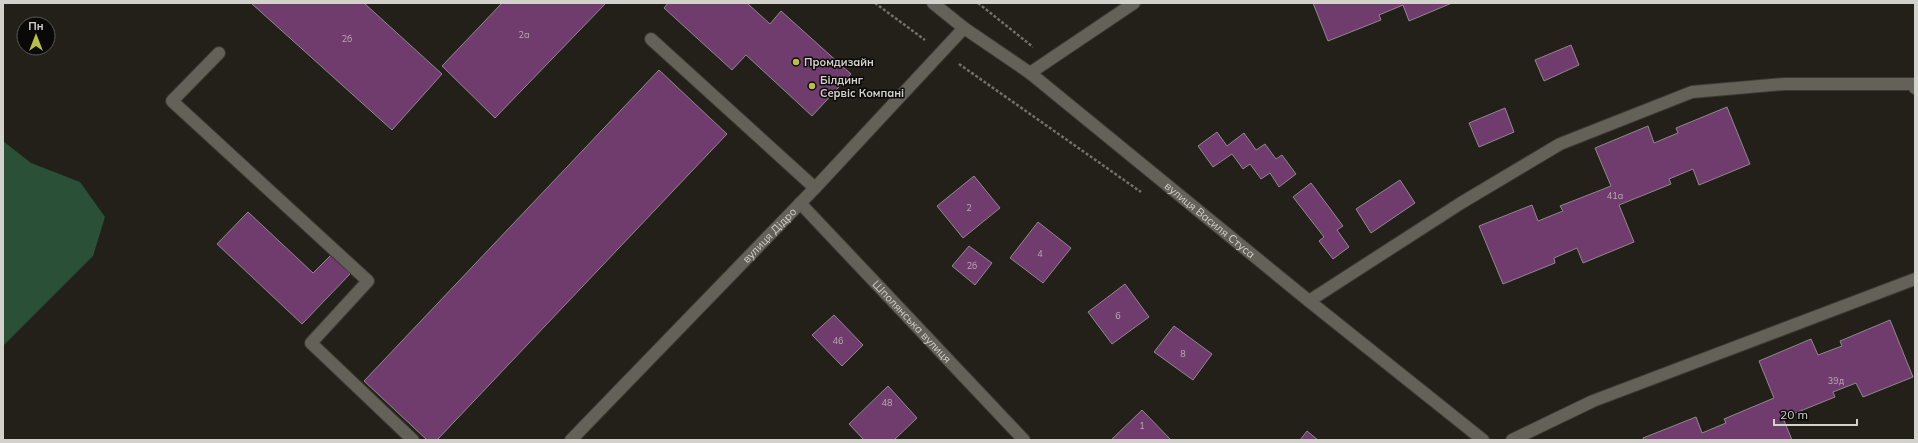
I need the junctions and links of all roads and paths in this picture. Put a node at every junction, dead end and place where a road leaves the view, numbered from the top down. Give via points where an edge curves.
1 (933, 3) edge
2 (1134, 3) edge
3 (964, 28) junction
4 (652, 39) dead end
5 (219, 53) dead end
6 (1030, 73) junction
7 (1915, 88) edge
8 (815, 188) junction
9 (800, 204) junction
10 (1915, 279) edge
11 (1309, 301) junction
12 (413, 440) edge
13 (571, 440) edge
14 (1024, 440) edge
15 (1483, 440) edge
16 (1512, 440) edge

1 - 3 street, вулиця Василя Стуса
2 - 6 street
3 - 6 street, вулиця Василя Стуса
3 - 8 street, вулиця Дідро
4 - 8 street
5 - 12 street via 172,102 368,281 311,343
6 - 11 street, вулиця Василя Стуса
7 - 11 street via 1914,84 1784,84 1692,92 1560,144 1461,202
8 - 9 street, вулиця Дідро
9 - 13 street, вулиця Дідро
9 - 14 street, Шполянська вулиця
10 - 16 street via 1593,401
11 - 15 street, вулиця Василя Стуса

